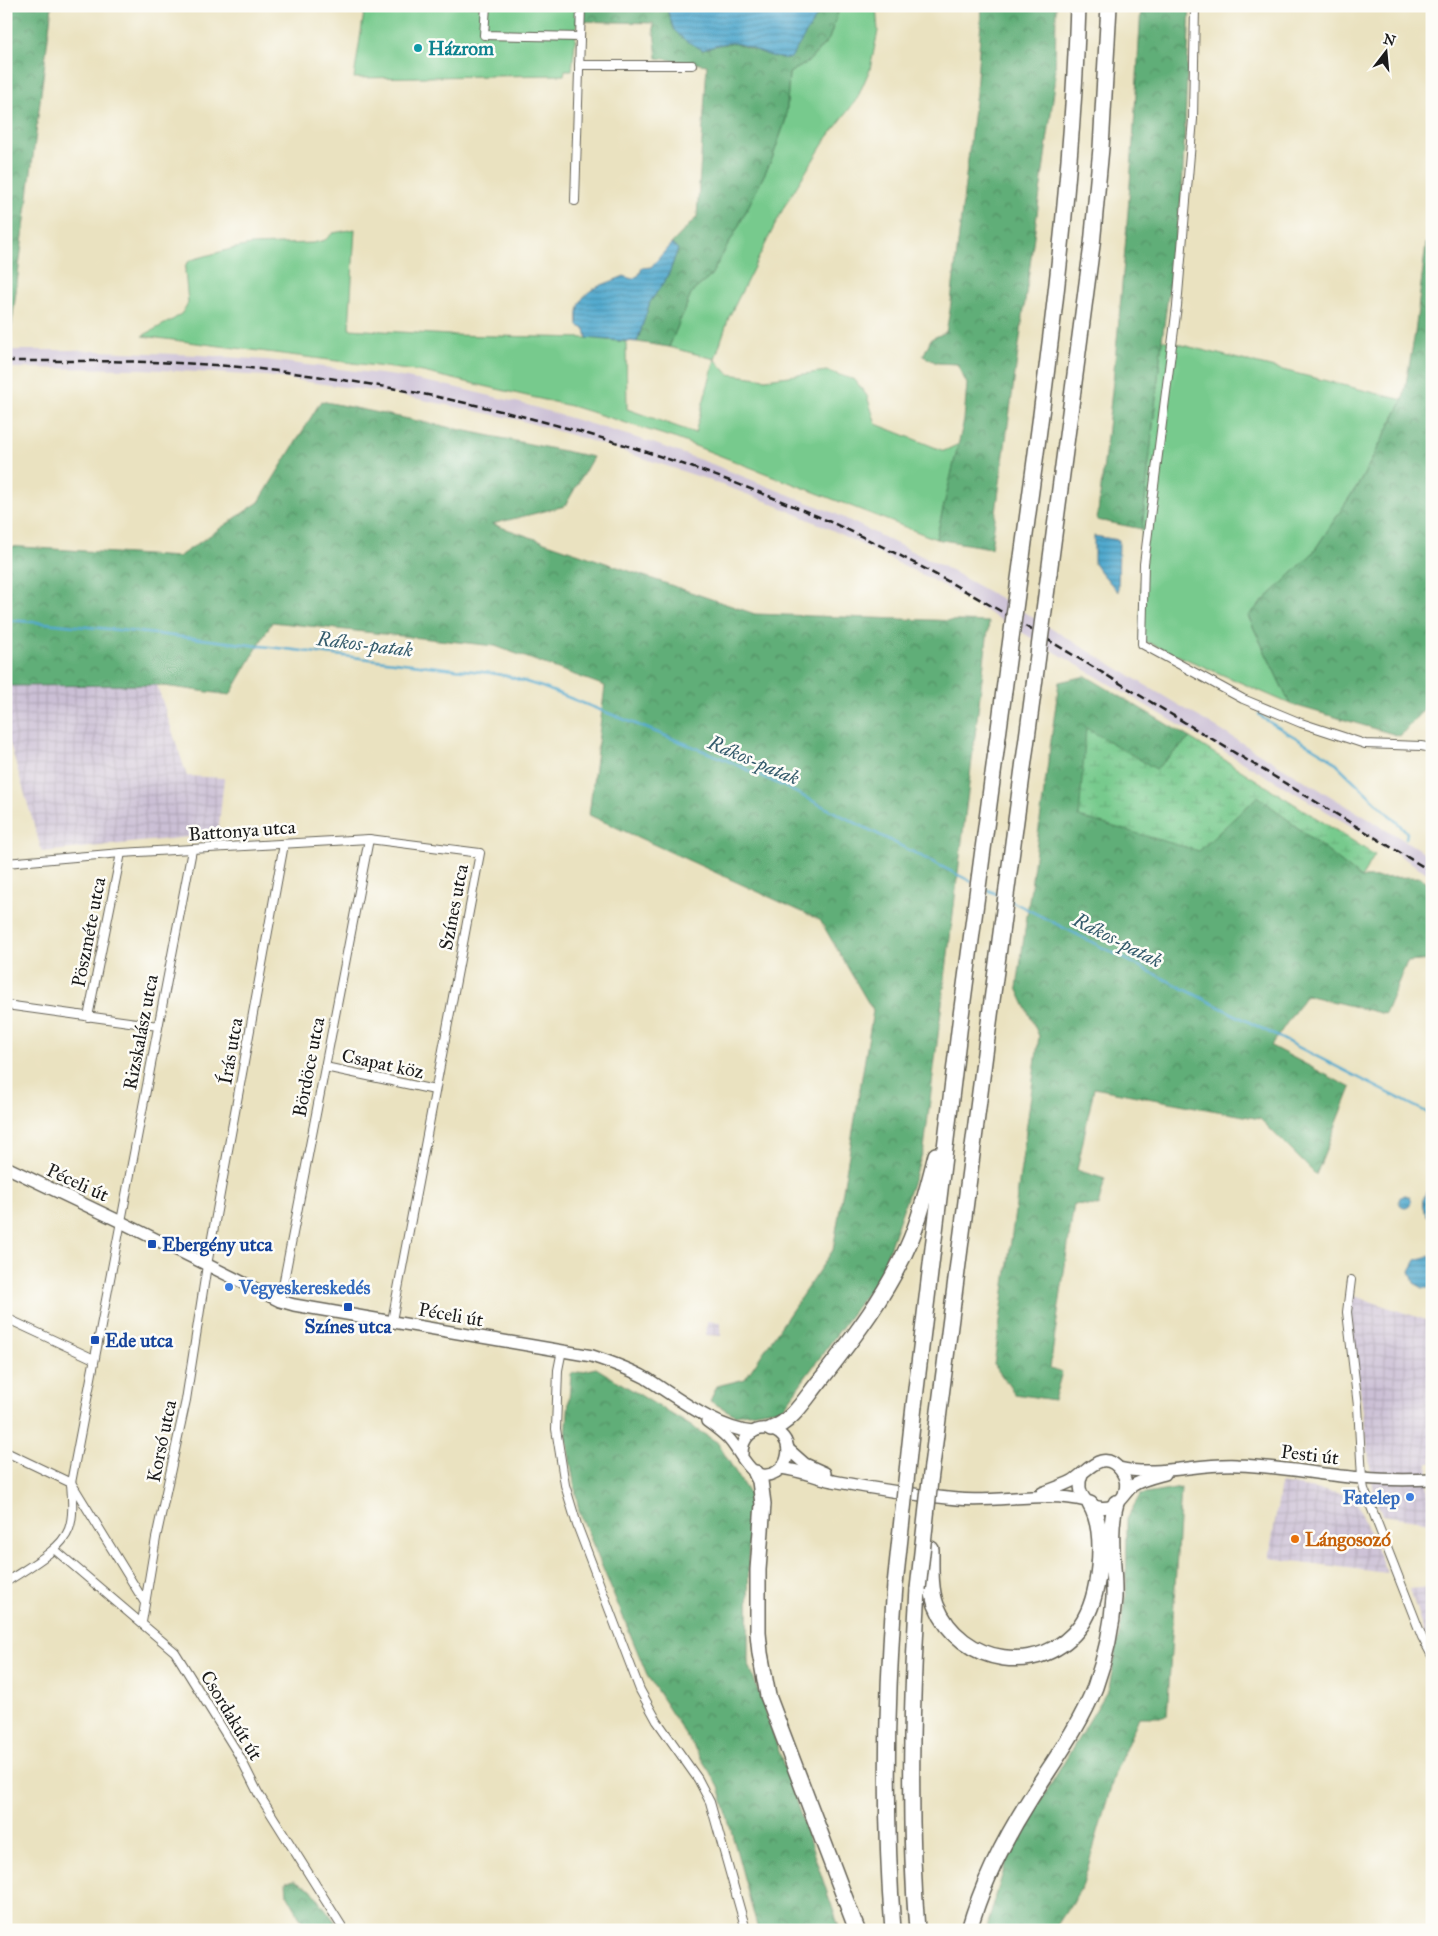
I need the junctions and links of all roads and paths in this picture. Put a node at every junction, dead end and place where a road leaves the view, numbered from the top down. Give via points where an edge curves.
1 (486, 6) edge
2 (581, 6) edge
3 (1078, 6) edge
4 (1109, 6) edge
5 (1195, 6) edge
6 (580, 37) junction
7 (579, 64) junction
8 (692, 65) dead end
9 (575, 201) dead end
10 (1432, 748) edge
11 (369, 839) junction
12 (284, 844) junction
13 (192, 850) junction
14 (121, 853) junction
15 (480, 853) joint
16 (6, 864) edge
17 (6, 1005) edge
18 (88, 1017) junction
19 (158, 1026) junction
20 (325, 1067) junction
21 (435, 1090) junction
22 (951, 1098) junction
23 (6, 1167) edge
24 (121, 1222) junction
25 (207, 1265) junction
26 (1351, 1280) dead end
27 (280, 1301) junction
28 (6, 1318) edge
29 (392, 1321) junction
30 (562, 1350) junction
31 (94, 1359) junction
32 (688, 1406) junction
33 (771, 1429) junction
34 (753, 1432) junction
35 (788, 1449) junction
36 (6, 1452) edge
37 (742, 1455) junction
38 (781, 1468) junction
39 (1119, 1468) junction
40 (1183, 1468) junction
41 (756, 1473) junction
42 (1082, 1474) junction
43 (1362, 1478) junction
44 (1432, 1479) edge
45 (71, 1482) junction
46 (852, 1484) junction
47 (929, 1489) junction
48 (1034, 1495) junction
49 (1120, 1499) junction
50 (1088, 1503) junction
51 (54, 1549) junction
52 (6, 1582) edge
53 (145, 1603) junction
54 (142, 1622) junction
55 (1432, 1656) edge
56 (344, 1930) edge
57 (746, 1930) edge
58 (857, 1930) edge
59 (893, 1930) edge
60 (917, 1930) edge
61 (969, 1930) edge

1 - 6 street via 484,36
2 - 6 street
3 - 22 highway, bridge via 1065,208
4 - 47 highway, bridge via 1092,245
5 - 10 street via 1192,128 1177,306 1144,564 1142,644 1242,699 1301,723 1365,744
6 - 7 street
7 - 8 street
7 - 9 street
11 - 12 street, Battonya utca
11 - 15 street, Battonya utca
11 - 20 street, Bördöce utca
12 - 13 street, Battonya utca
12 - 25 street, Írás utca
13 - 14 street, Battonya utca
13 - 19 street, Rizskalász utca
14 - 16 street, Battonya utca
14 - 18 street, Pöszméte utca
15 - 21 street, Színes utca
17 - 18 street
18 - 19 street
19 - 24 street, Rizskalász utca
20 - 21 street, Csapat köz
20 - 27 street, Bördöce utca
21 - 29 street, Színes utca
22 - 33 highway via 923,1208 894,1274 863,1323 816,1385 783,1424
22 - 59 highway, bridge via 914,1406 890,1645 886,1770
23 - 24 main road, Péceli út
24 - 25 main road, Péceli út
24 - 31 street
25 - 27 main road, Péceli út
25 - 53 street, Korsó utca via 186,1400
26 - 43 street via 1347,1312
27 - 29 main road, Péceli út
28 - 31 street
29 - 30 main road, Péceli út
30 - 32 main road, Péceli út via 615,1363 646,1378
30 - 57 street via 556,1429 565,1485 577,1525 640,1690 710,1802
31 - 45 street
32 - 34 main road via 735,1429
32 - 37 main road via 728,1438
33 - 34 main road
33 - 35 main road via 782,1437
34 - 37 main road via 744,1442
35 - 38 main road
35 - 46 main road via 805,1464
36 - 45 street
37 - 41 main road via 749,1469
38 - 41 main road via 770,1474
38 - 46 main road
39 - 40 main road via 1137,1471
39 - 42 main road via 1101,1461 1088,1466
39 - 49 main road via 1126,1480
40 - 43 main road, Pesti út via 1266,1466
40 - 49 main road via 1139,1483
41 - 58 highway via 763,1504 758,1633 768,1696
42 - 48 main road via 1066,1484
42 - 50 main road via 1080,1490
43 - 44 main road, Pesti út
43 - 55 street
45 - 51 street via 73,1504 68,1530
45 - 53 street
46 - 48 main road via 960,1499
47 - 50 highway, bridge via 932,1590 936,1604 950,1631 971,1648 1008,1659 1034,1656 1059,1645 1082,1624 1096,1589 1100,1559 1097,1520
47 - 60 highway, bridge via 918,1589 911,1762
48 - 50 main road via 1073,1498
49 - 50 main road via 1102,1508
49 - 61 highway via 1112,1530 1112,1615 1106,1653 1097,1680 1071,1737 998,1855
51 - 52 street
51 - 54 street, Csordakút út
53 - 54 street, Korsó utca
54 - 56 street, Csordakút út via 175,1652

